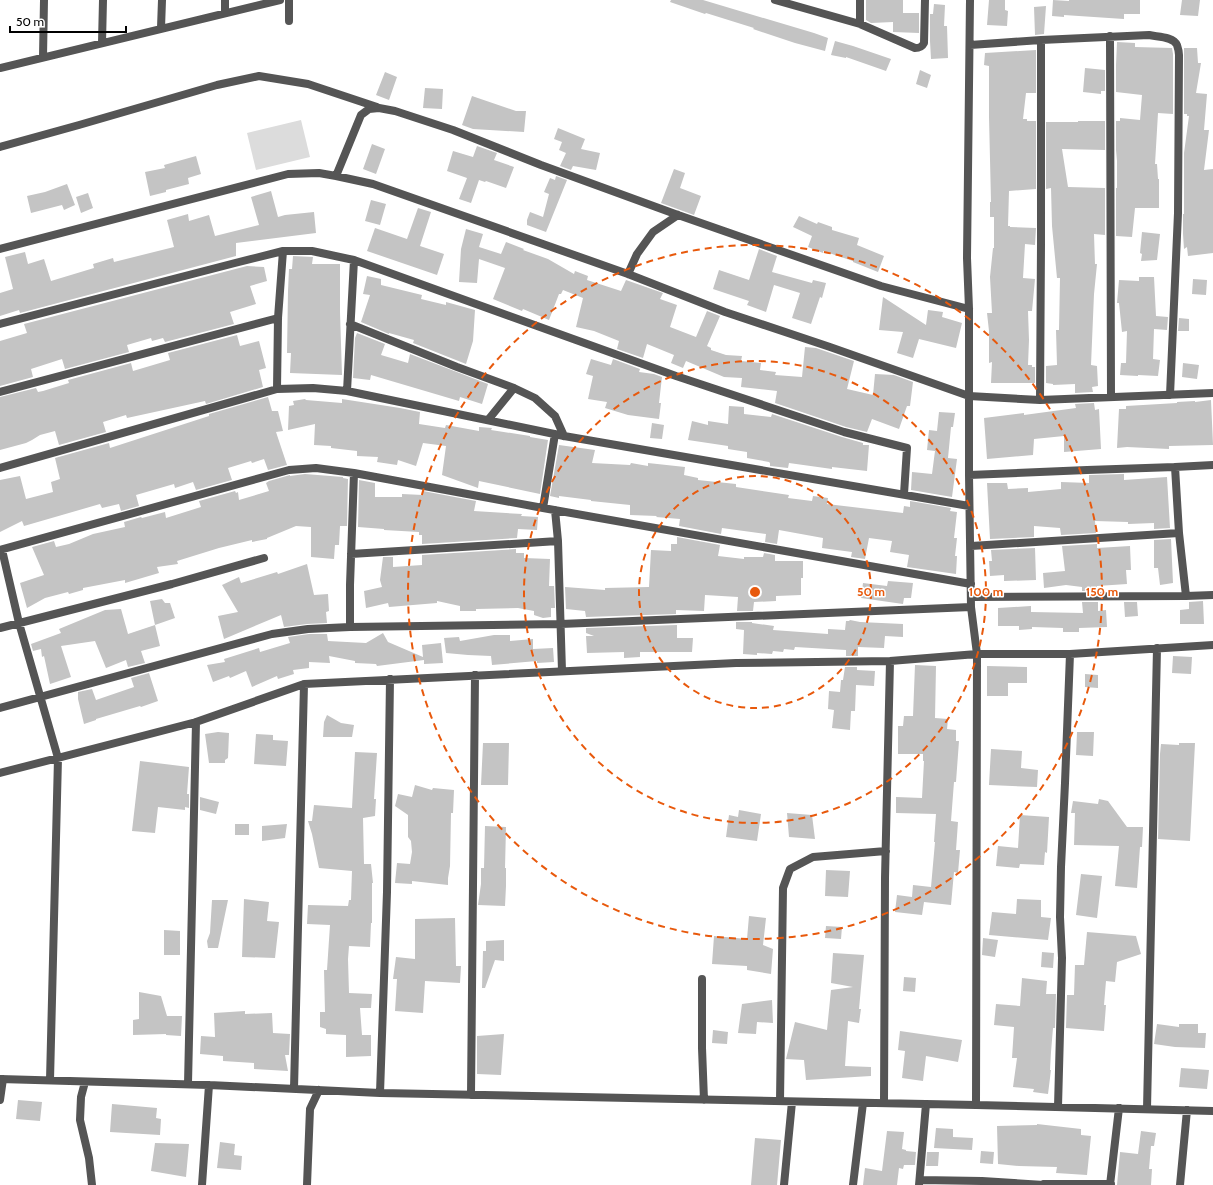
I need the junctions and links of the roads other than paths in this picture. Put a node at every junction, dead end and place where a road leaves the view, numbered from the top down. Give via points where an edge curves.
1 (44, 0) edge
2 (102, 0) edge
3 (162, 0) edge
4 (225, 0) edge
5 (280, 0) edge
6 (289, 0) edge
7 (775, 0) edge
8 (860, 0) edge
9 (925, 0) edge
10 (970, 0) edge
11 (796, 3) edge
12 (225, 13) junction
13 (289, 21) dead end
14 (860, 24) junction
15 (161, 28) junction
16 (1110, 36) junction
17 (1041, 40) junction
18 (102, 43) junction
19 (970, 45) junction
20 (44, 57) junction
21 (0, 68) edge
22 (380, 108) junction
23 (0, 147) edge
24 (336, 176) junction
25 (678, 215) junction
26 (0, 248) edge
27 (283, 251) junction
28 (354, 260) junction
29 (628, 274) junction
30 (969, 309) junction
31 (278, 318) junction
32 (0, 324) edge
33 (350, 324) junction
34 (514, 388) junction
35 (278, 389) junction
36 (347, 390) junction
37 (0, 392) edge
38 (1213, 393) edge
39 (1170, 395) junction
40 (969, 396) junction
41 (1111, 397) junction
42 (1040, 400) junction
43 (488, 420) junction
44 (555, 434) junction
45 (564, 436) junction
46 (1213, 465) edge
47 (1174, 467) junction
48 (0, 468) edge
49 (354, 473) junction
50 (969, 475) junction
51 (904, 494) junction
52 (969, 506) junction
53 (543, 508) junction
54 (555, 510) junction
55 (1180, 533) junction
56 (558, 541) junction
57 (971, 546) junction
58 (1, 550) edge
59 (351, 554) junction
60 (264, 558) dead end
61 (971, 584) junction
62 (1213, 594) edge
63 (1186, 596) junction
64 (972, 597) junction
65 (972, 607) junction
66 (19, 623) junction
67 (561, 624) junction
68 (350, 627) junction
69 (0, 628) edge
70 (1213, 645) edge
71 (1157, 648) junction
72 (977, 654) junction
73 (1070, 654) junction
74 (890, 661) junction
75 (562, 671) junction
76 (475, 675) junction
77 (390, 679) junction
78 (304, 684) junction
79 (40, 697) junction
80 (0, 708) edge
81 (196, 722) junction
82 (58, 758) junction
83 (0, 773) edge
84 (886, 851) junction
85 (702, 979) dead end
86 (2, 1079) edge
87 (50, 1080) junction
88 (85, 1082) junction
89 (188, 1084) junction
90 (209, 1085) junction
91 (294, 1089) junction
92 (319, 1090) junction
93 (380, 1093) junction
94 (471, 1095) junction
95 (0, 1100) edge
96 (704, 1100) junction
97 (780, 1101) junction
98 (792, 1102) junction
99 (862, 1103) junction
100 (884, 1103) junction
101 (926, 1104) junction
102 (976, 1105) junction
103 (1058, 1107) junction
104 (1119, 1108) junction
105 (1147, 1109) junction
106 (1187, 1110) junction
107 (1213, 1111) edge
108 (919, 1182) edge
109 (982, 1183) edge
110 (1110, 1184) edge
111 (92, 1185) edge
112 (202, 1185) edge
113 (307, 1185) edge
114 (784, 1185) edge
115 (853, 1185) edge
116 (1044, 1185) edge
117 (1180, 1185) edge

1 - 20 street
2 - 18 street
3 - 15 street
4 - 12 street
5 - 12 street
6 - 13 street
7 - 11 street
8 - 14 street
9 - 14 street via 925,40 920,47 915,48
10 - 19 street
11 - 14 street
12 - 15 street
15 - 18 street
16 - 17 street
16 - 39 street via 1149,35 1166,38 1174,41 1179,55 1178,213
16 - 41 street
17 - 19 street
17 - 42 street
18 - 20 street
19 - 30 street via 967,258
20 - 21 street
22 - 23 street via 308,84 259,76 217,84
22 - 24 street via 369,109 360,115
22 - 25 street via 453,130
24 - 26 street via 319,173 288,174
24 - 29 street via 373,184
25 - 29 street via 653,232 637,254
25 - 30 street via 881,286
27 - 28 street via 312,251
27 - 31 street
27 - 32 street
28 - 33 street
28 - 51 street via 676,376 844,432 908,448
29 - 40 street via 725,312
30 - 40 street
31 - 35 street
31 - 37 street
33 - 34 street
33 - 36 street
34 - 43 street
34 - 45 street via 535,398 555,416
35 - 36 street
35 - 48 street
36 - 43 street
38 - 39 street
39 - 41 street
40 - 42 street
40 - 50 street
41 - 42 street
43 - 44 street
44 - 45 street
44 - 53 street
45 - 51 street
46 - 47 street
47 - 50 street
47 - 55 street
49 - 53 street
49 - 58 street via 316,468 289,470
49 - 59 street
50 - 52 street
51 - 52 street
52 - 57 street
53 - 54 street
54 - 56 street
54 - 61 street
55 - 57 street
55 - 63 street
56 - 59 street
56 - 67 street
57 - 61 street
58 - 66 street
59 - 68 street
60 - 66 street
61 - 64 street
62 - 63 street
63 - 64 street
64 - 65 street
65 - 67 street
65 - 72 street
66 - 69 street
66 - 79 street
67 - 68 street
67 - 75 street
68 - 79 street via 272,634
70 - 71 street
71 - 73 street
71 - 105 street
72 - 73 street
72 - 74 street
72 - 102 street
73 - 103 street via 1061,867 1062,958
74 - 75 street via 736,663
74 - 84 street
75 - 76 street
76 - 77 street
76 - 94 street
77 - 78 street
77 - 93 street via 387,892
78 - 81 street
78 - 91 street
79 - 80 street
79 - 82 street
81 - 82 street
81 - 89 street
82 - 83 street
82 - 87 street
84 - 97 street via 813,857 790,869 782,888
84 - 100 street
85 - 96 street
86 - 87 street
86 - 95 street
87 - 88 street
88 - 89 street
88 - 111 street via 81,1097 80,1120
89 - 90 street
90 - 91 street
90 - 112 street
91 - 92 street
92 - 93 street
92 - 113 street via 310,1109
93 - 94 street
94 - 96 street
96 - 97 street
97 - 98 street
98 - 99 street
98 - 114 street
99 - 100 street
99 - 115 street
100 - 101 street
101 - 102 street
101 - 108 street
102 - 103 street
103 - 104 street
104 - 105 street
104 - 110 street
105 - 106 street
106 - 107 street
106 - 117 street
108 - 109 street
109 - 116 street
110 - 116 street

